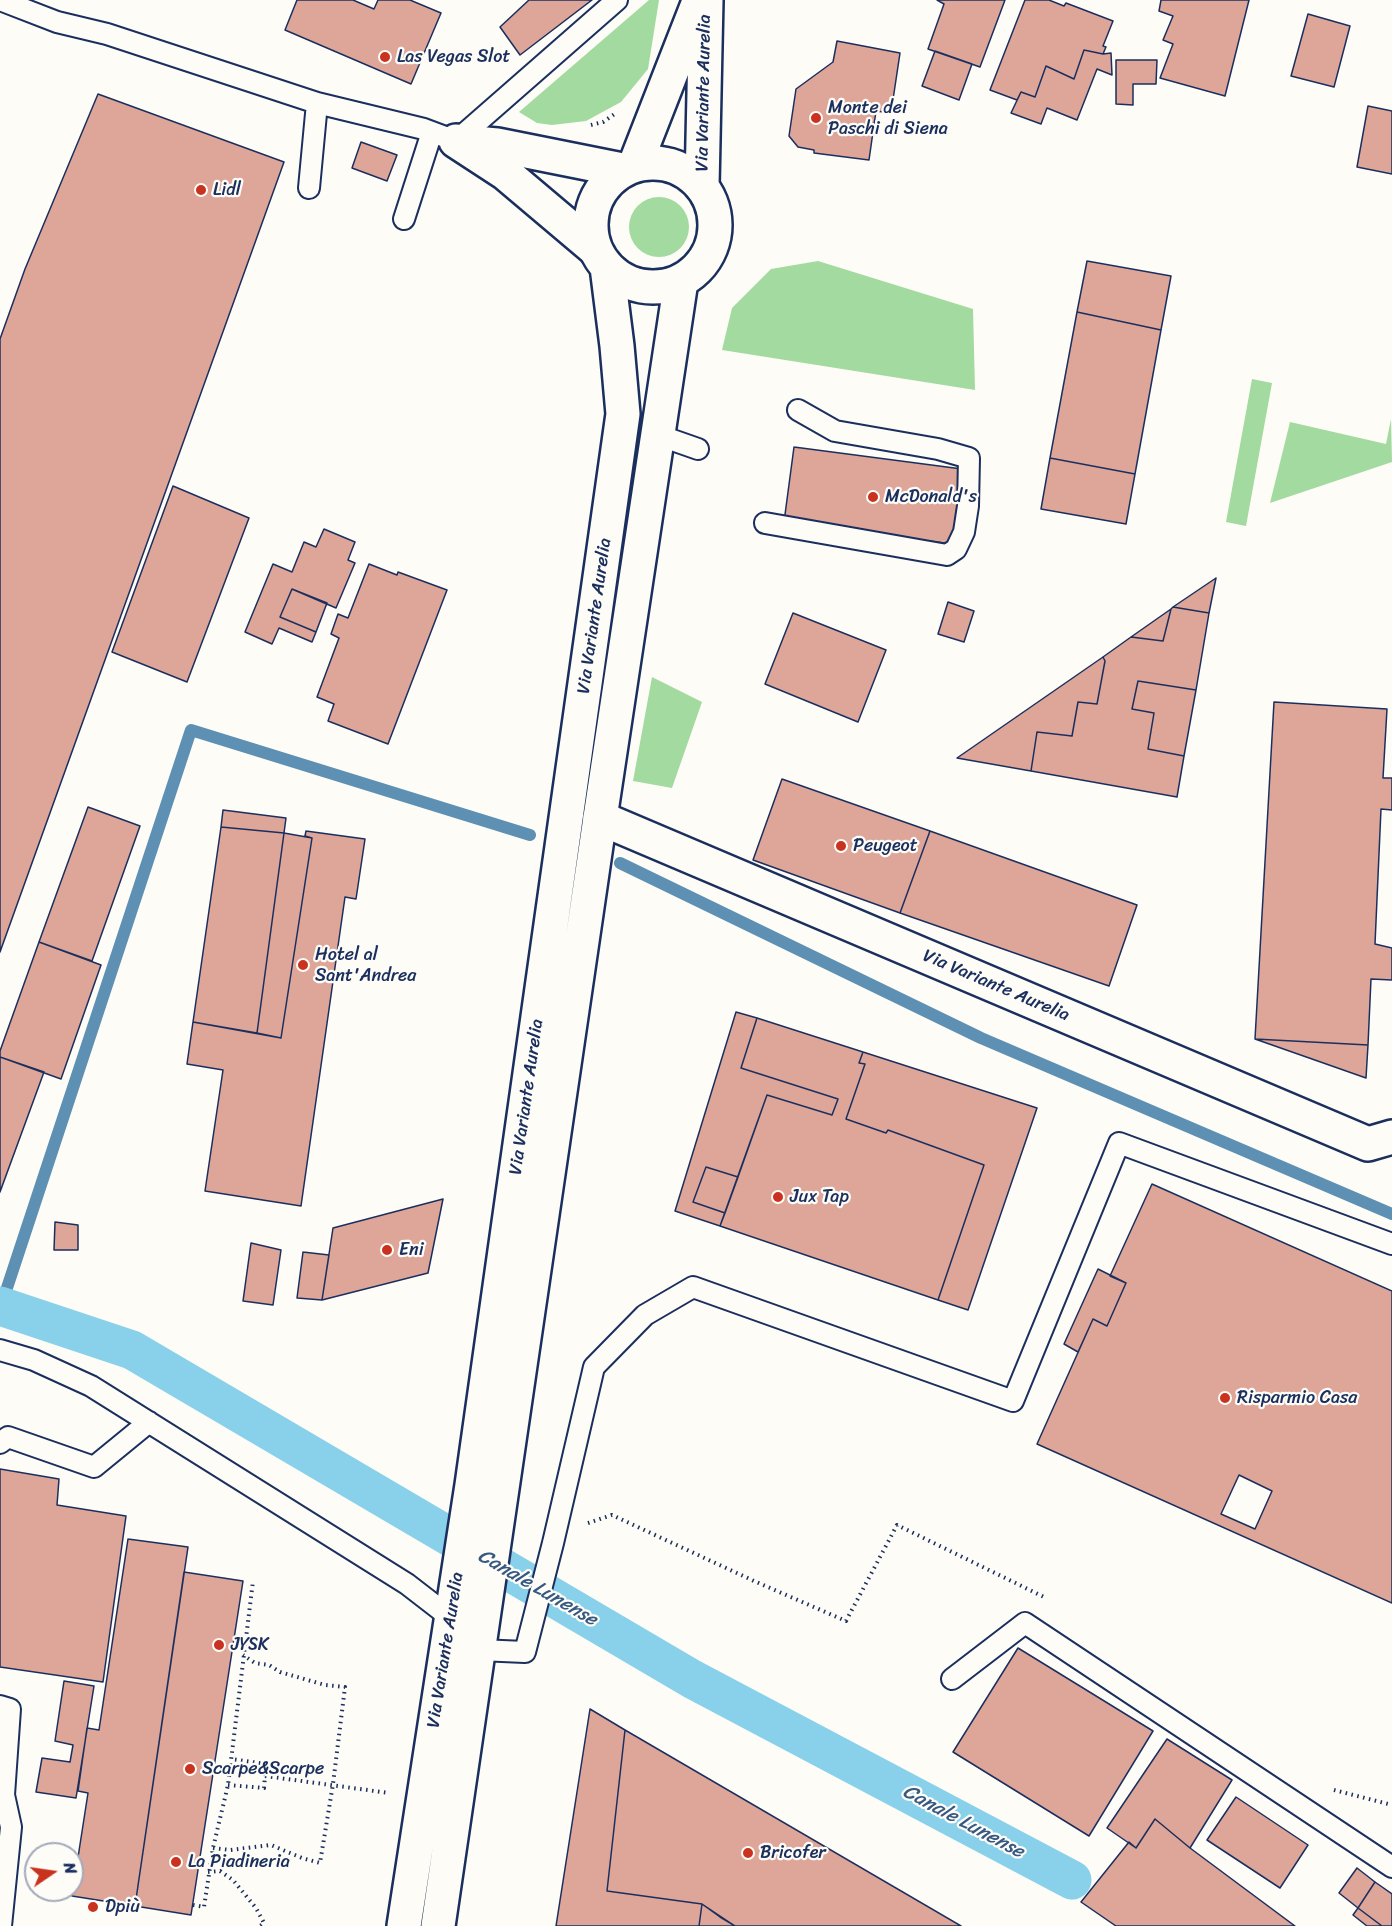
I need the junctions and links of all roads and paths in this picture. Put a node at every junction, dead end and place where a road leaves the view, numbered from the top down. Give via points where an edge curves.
1 (0, 0) edge
2 (617, 0) edge
3 (700, 0) edge
4 (706, 0) edge
5 (318, 103) junction
6 (620, 110) dead end
7 (585, 127) dead end
8 (444, 136) junction
9 (629, 168) junction
10 (702, 186) junction
11 (309, 188) dead end
12 (404, 219) dead end
13 (601, 258) junction
14 (681, 281) junction
15 (798, 410) dead end
16 (658, 435) junction
17 (698, 449) dead end
18 (765, 523) dead end
19 (600, 818) junction
20 (1392, 1137) edge
21 (1392, 1244) edge
22 (0, 1350) edge
23 (150, 1422) junction
24 (0, 1443) edge
25 (583, 1530) dead end
26 (253, 1581) dead end
27 (1048, 1600) dead end
28 (452, 1611) junction
29 (479, 1650) junction
30 (243, 1655) junction
31 (952, 1679) dead end
32 (0, 1706) edge
33 (231, 1759) junction
34 (265, 1776) junction
35 (333, 1784) junction
36 (228, 1785) junction
37 (1327, 1788) dead end
38 (390, 1793) dead end
39 (1392, 1805) edge
40 (213, 1848) junction
41 (1392, 1867) edge
42 (208, 1872) junction
43 (193, 1905) dead end
44 (1, 1926) edge
45 (260, 1926) edge
46 (404, 1926) edge
47 (438, 1926) edge

1 - 5 lane via 57,22 107,34
2 - 8 lane
3 - 9 main road, Via Variante Aurelia
4 - 10 main road, Via Variante Aurelia
5 - 8 lane
5 - 11 lane
6 - 7 path via 603,122
8 - 9 main road
8 - 12 lane
8 - 13 main road via 505,172
9 - 10 main road, Via Variante Aurelia via 653,162 671,165
9 - 13 main road, Via Variante Aurelia via 608,182 594,205 591,232
10 - 14 main road, Via Variante Aurelia via 714,212 713,243 695,272
13 - 14 main road, Via Variante Aurelia via 622,280 641,287
13 - 28 main road, Via Variante Aurelia via 617,346 623,414
14 - 16 main road, Via Variante Aurelia
15 - 18 lane via 835,431 969,458 964,532 956,549 947,555
16 - 17 lane
16 - 19 main road, Via Variante Aurelia
19 - 20 main road, Via Variante Aurelia via 1368,1144
19 - 29 main road, Via Variante Aurelia
21 - 29 lane via 1119,1143 1013,1401 693,1287 645,1315 594,1367 525,1652
22 - 23 lane via 34,1360 91,1386
23 - 24 lane via 94,1467 8,1437
23 - 28 lane
25 - 27 path via 589,1522 612,1515 846,1621 897,1525
26 - 30 path
28 - 46 main road, Via Variante Aurelia
29 - 47 main road, Via Variante Aurelia
30 - 33 path
30 - 35 path via 280,1672 345,1687
31 - 41 lane via 1025,1623
32 - 44 lane via 10,1708 4,1795 11,1827
33 - 34 path via 267,1764
33 - 36 path
34 - 35 path
34 - 36 path via 264,1788
35 - 38 path
35 - 40 path via 320,1863 271,1845
36 - 40 path
37 - 39 path
40 - 42 path
42 - 43 path via 204,1907
42 - 45 path via 220,1871 233,1880 256,1908 264,1923

